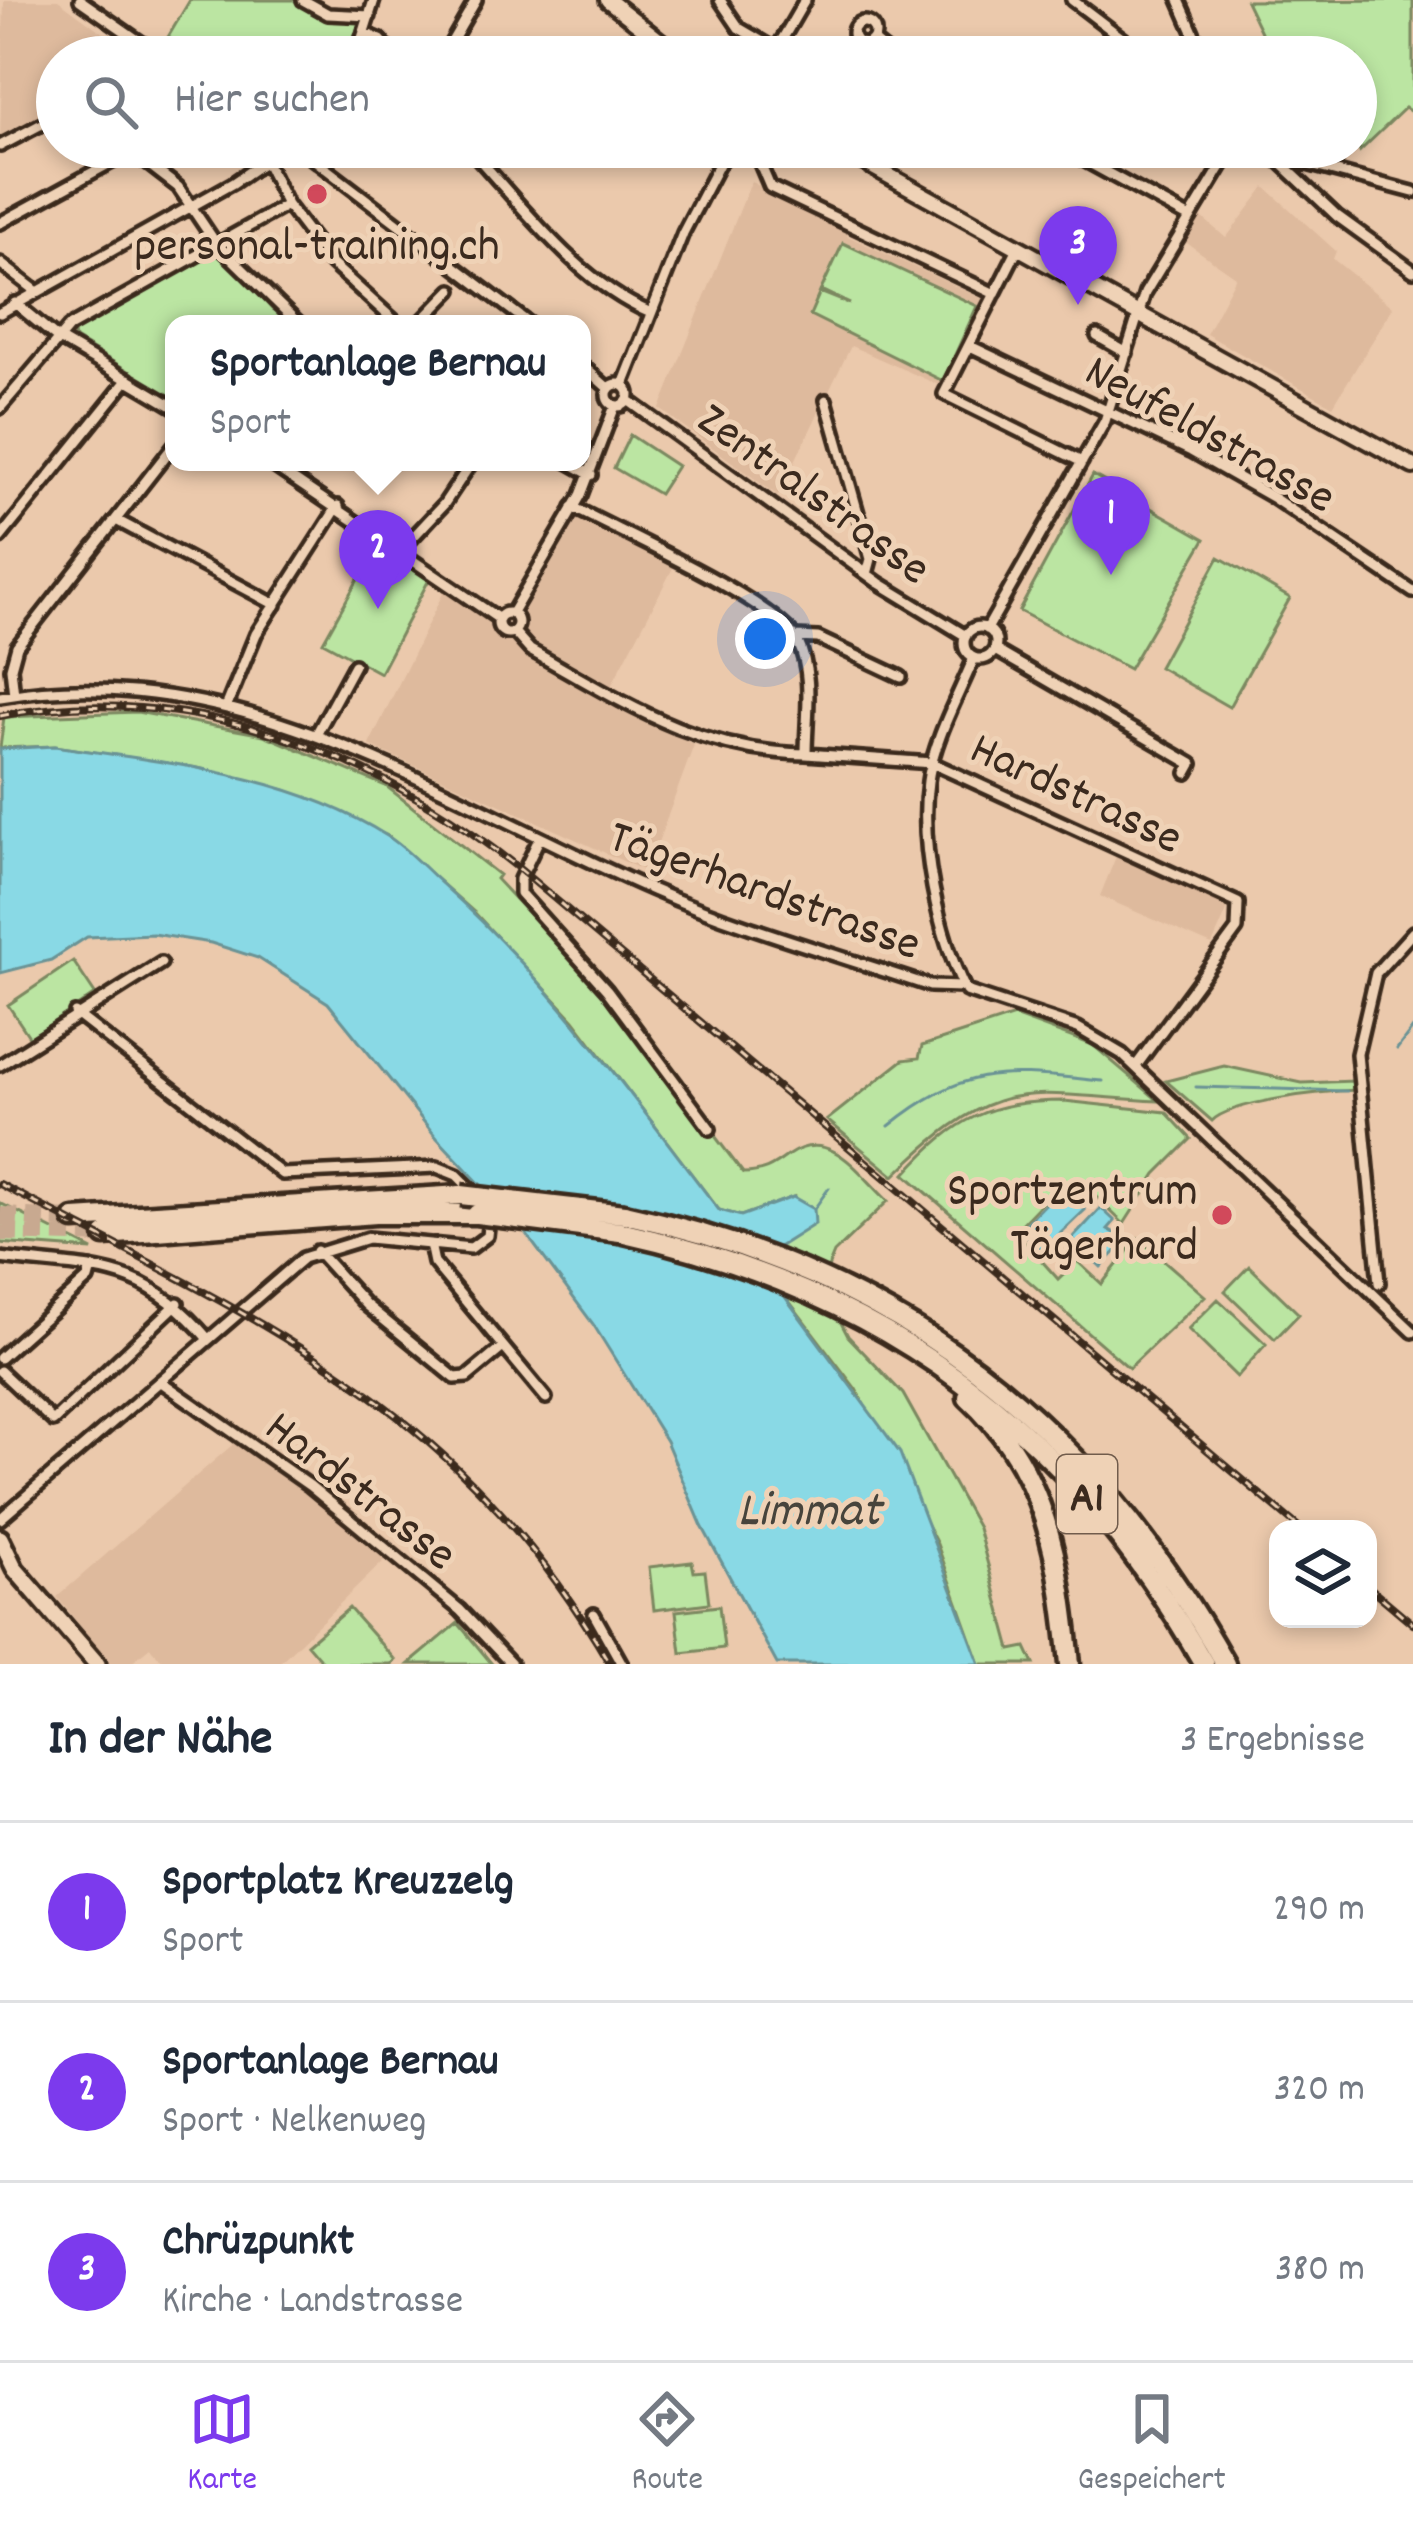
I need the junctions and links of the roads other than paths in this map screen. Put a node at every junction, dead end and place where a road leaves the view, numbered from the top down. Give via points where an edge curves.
1 (80, 0) edge
2 (303, 0) edge
3 (374, 0) edge
4 (476, 0) edge
5 (608, 0) edge
6 (720, 0) edge
7 (805, 0) edge
8 (1072, 0) edge
9 (1179, 0) edge
10 (370, 16) junction
11 (365, 33) junction
12 (132, 36) edge
13 (364, 36) edge
14 (372, 36) edge
15 (455, 36) edge
16 (653, 36) edge
17 (750, 36) edge
18 (784, 36) edge
19 (1119, 36) edge
20 (1195, 36) edge
21 (36, 127) edge
22 (0, 146) edge
23 (96, 168) edge
24 (154, 168) edge
25 (256, 168) edge
26 (269, 168) edge
27 (327, 168) edge
28 (485, 168) edge
29 (717, 168) edge
30 (760, 168) edge
31 (876, 168) edge
32 (1098, 168) edge
33 (1220, 168) edge
34 (1286, 168) edge
35 (1328, 168) edge
36 (1413, 192) edge
37 (190, 206) junction
38 (287, 206) junction
39 (1190, 218) junction
40 (0, 223) edge
41 (215, 242) junction
42 (1019, 246) junction
43 (0, 263) edge
44 (1413, 271) edge
45 (35, 290) junction
46 (452, 290) dead end
47 (995, 294) junction
48 (15, 303) junction
49 (1138, 310) junction
50 (0, 313) edge
51 (651, 313) junction
52 (290, 315) edge
53 (388, 315) edge
54 (428, 315) edge
55 (518, 315) edge
56 (1097, 336) dead end
57 (57, 338) junction
58 (970, 346) junction
59 (1127, 353) junction
60 (591, 373) edge
61 (128, 379) junction
62 (623, 386) junction
63 (609, 389) junction
64 (628, 400) junction
65 (826, 400) dead end
66 (165, 402) edge
67 (615, 406) junction
68 (0, 408) edge
69 (1109, 412) junction
70 (165, 457) edge
71 (1082, 462) junction
72 (1413, 466) edge
73 (291, 471) edge
74 (463, 471) edge
75 (584, 471) edge
76 (465, 473) joint
77 (591, 475) junction
78 (338, 506) junction
79 (573, 507) junction
80 (118, 521) junction
81 (0, 538) edge
82 (402, 549) junction
83 (866, 574) junction
84 (1413, 592) edge
85 (276, 605) junction
86 (512, 613) junction
87 (499, 619) junction
88 (987, 629) junction
89 (514, 632) junction
90 (966, 636) junction
91 (796, 637) junction
92 (995, 650) junction
93 (974, 658) junction
94 (354, 665) dead end
95 (901, 677) dead end
96 (14, 694) junction
97 (0, 697) edge
98 (226, 705) junction
99 (317, 733) junction
100 (806, 754) junction
101 (932, 763) junction
102 (1187, 773) dead end
103 (538, 839) junction
104 (1413, 932) edge
105 (161, 963) dead end
106 (963, 987) junction
107 (75, 1013) junction
108 (0, 1065) edge
109 (1136, 1066) junction
110 (710, 1129) dead end
111 (482, 1211) junction
112 (74, 1219) tunnel mouth
113 (105, 1234) tunnel mouth
114 (430, 1244) junction
115 (317, 1251) junction
116 (0, 1258) edge
117 (91, 1268) junction
118 (1379, 1283) dead end
119 (178, 1303) junction
120 (1413, 1332) edge
121 (208, 1339) junction
122 (503, 1347) junction
123 (0, 1358) edge
124 (932, 1358) junction
125 (0, 1371) edge
126 (160, 1381) junction
127 (547, 1398) dead end
128 (0, 1522) edge
129 (0, 1538) edge
130 (0, 1558) edge
131 (15, 1569) junction
132 (593, 1615) dead end
133 (97, 1664) edge
134 (511, 1664) edge
135 (622, 1664) edge
136 (1070, 1664) edge
137 (1204, 1664) edge
138 (1225, 1664) edge

1 - 12 street
2 - 10 street via 328,14
3 - 10 street
4 - 15 street
5 - 16 main road
6 - 17 street
7 - 18 street
8 - 19 street
9 - 20 street
10 - 11 street
11 - 13 street
11 - 14 street
21 - 22 street
23 - 40 street
24 - 37 street
25 - 37 street
26 - 38 street
27 - 55 street
28 - 51 street via 624,301
29 - 51 street
30 - 47 street via 794,199
31 - 42 main road
32 - 39 street
33 - 39 street
34 - 44 street
35 - 36 street
37 - 41 street
37 - 45 street
38 - 41 street
38 - 53 street via 332,264
39 - 49 street
41 - 52 street
41 - 57 street
42 - 47 street
42 - 49 main road
43 - 45 street
45 - 48 street
46 - 54 street
47 - 58 street
48 - 50 street
48 - 57 street
49 - 59 street
49 - 72 main road
51 - 62 street
56 - 59 street
57 - 61 street
57 - 68 street
58 - 69 street, Neufeldstrasse
58 - 71 street via 944,394
59 - 69 street
60 - 63 street
61 - 66 street
61 - 81 street
62 - 63 street
62 - 64 street
63 - 67 street
64 - 67 street
64 - 83 street, Zentralstrasse
65 - 83 street via 872,564
67 - 77 street
69 - 71 street
69 - 84 street, Neufeldstrasse via 1272,497
70 - 80 street
71 - 88 street
73 - 78 street, Hardstrasse
74 - 76 street
75 - 77 street
76 - 82 street
77 - 79 street
78 - 82 street, Hardstrasse
78 - 85 street
79 - 86 street
79 - 91 street via 766,610
80 - 85 street
80 - 96 street via 17,646
82 - 87 street, Hardstrasse
83 - 90 street, Zentralstrasse
85 - 98 street
86 - 87 street
86 - 89 street
87 - 89 street, Hardstrasse via 501,631
88 - 90 street
88 - 92 street
89 - 100 street, Hardstrasse via 530,650 689,736
90 - 93 street
91 - 95 street via 818,638
91 - 100 street via 808,678
92 - 93 street
92 - 102 street via 1192,764
93 - 101 street
94 - 99 street
96 - 97 street, Tägerhardstrasse
96 - 98 street, Tägerhardstrasse via 123,689
98 - 99 street, Tägerhardstrasse
99 - 103 street, Tägerhardstrasse
100 - 101 street, Hardstrasse
101 - 106 street via 931,856
101 - 109 street, Hardstrasse via 1238,903 1238,929
103 - 106 street, Tägerhardstrasse via 699,908 930,986
103 - 110 street via 520,893 607,990
104 - 118 street via 1376,973 1357,1054
105 - 107 street
106 - 109 street, Tägerhardstrasse via 1078,1028
107 - 108 street
107 - 111 street via 270,1169 308,1177 437,1167 457,1174
109 - 120 street, Tägerhardstrasse
111 - 113 highway, A1
111 - 114 street via 488,1231 475,1247
111 - 124 highway, A1, bridge via 641,1237 790,1284
112 - 138 highway, A1, bridge via 461,1195 624,1214 774,1257 905,1320 1029,1410 1133,1522
114 - 115 street via 368,1238
114 - 122 street via 430,1257
115 - 121 street
115 - 122 street via 365,1305 455,1378
116 - 117 street
117 - 119 street via 137,1279
117 - 123 street
119 - 121 street
119 - 125 street via 53,1421
121 - 126 street
122 - 127 street
124 - 136 highway via 1006,1437 1036,1490 1057,1559
124 - 137 highway, A1 via 1001,1409 1078,1484
126 - 128 street
126 - 134 street, Hardstrasse via 310,1486 460,1610
128 - 129 main road
129 - 131 main road
130 - 131 main road
131 - 133 main road
132 - 135 street

